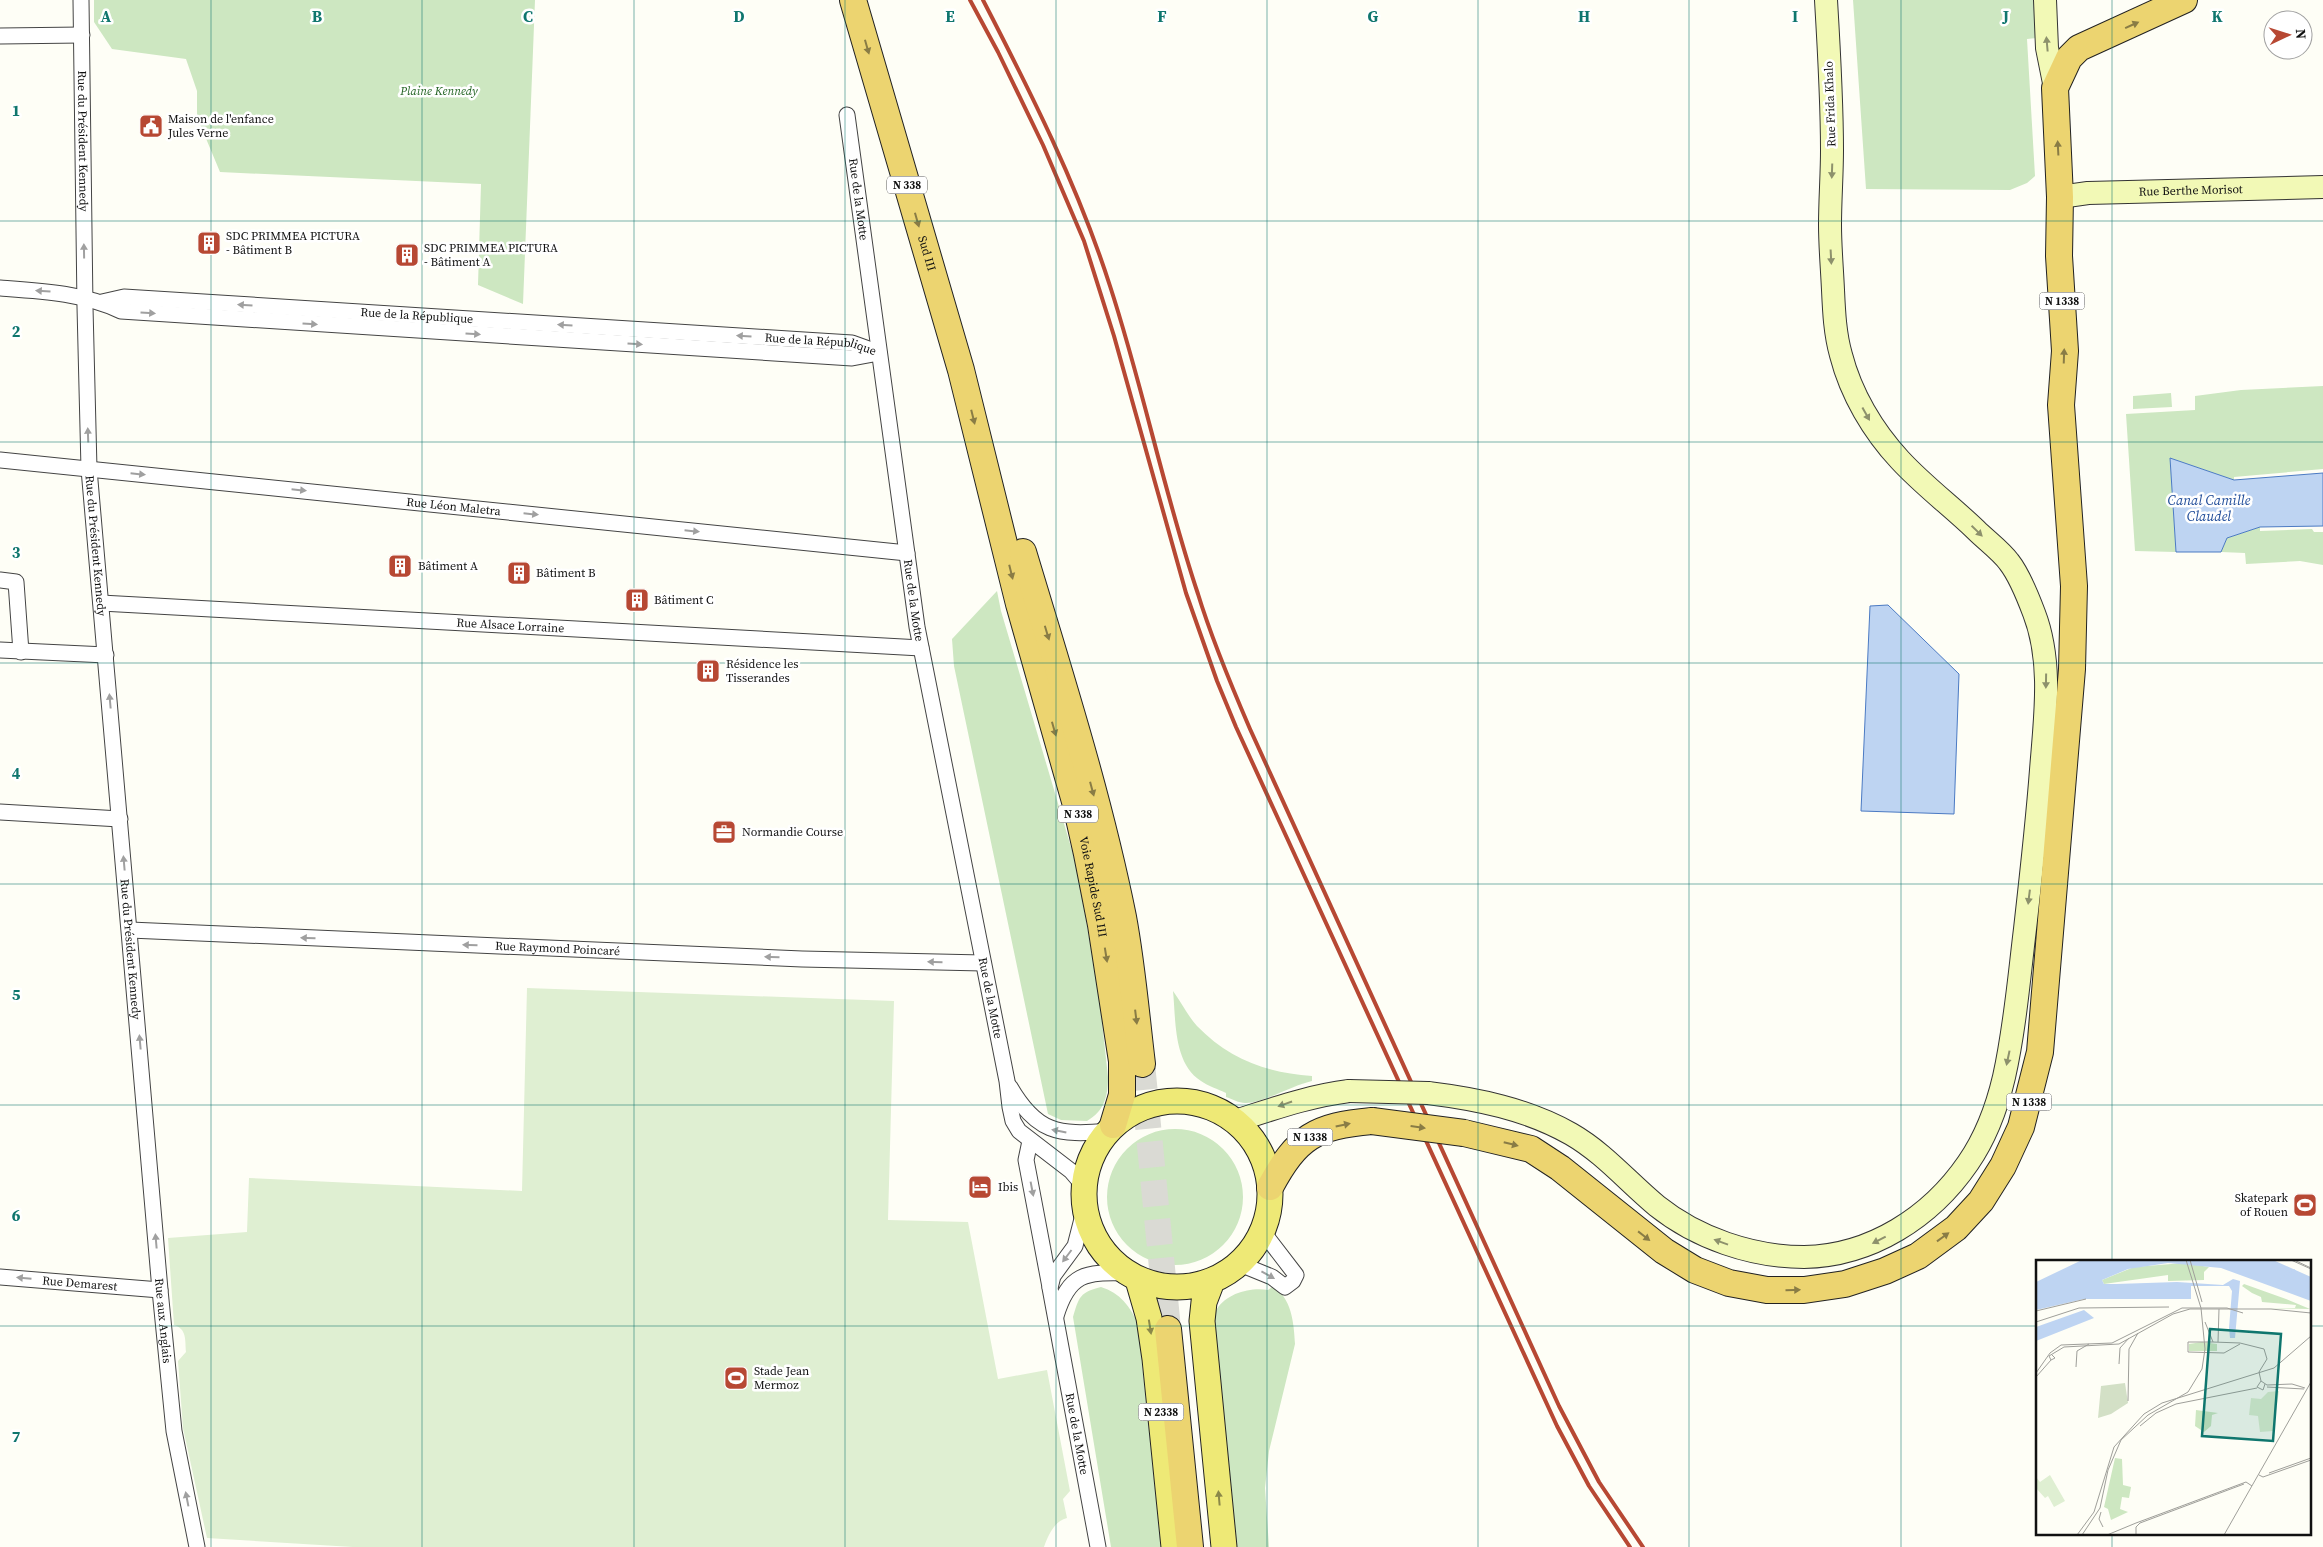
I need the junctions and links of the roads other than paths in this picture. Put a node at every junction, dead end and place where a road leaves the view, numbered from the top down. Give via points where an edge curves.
1 (81, 0) edge
2 (853, 0) edge
3 (1826, 0) edge
4 (2045, 0) edge
5 (2184, 0) edge
6 (82, 35) junction
7 (0, 36) edge
8 (2055, 88) junction
9 (847, 115) dead end
10 (2323, 187) edge
11 (2060, 197) junction
12 (0, 288) edge
13 (85, 300) junction
14 (879, 353) junction
15 (0, 460) edge
16 (89, 469) junction
17 (996, 508) junction
18 (907, 553) junction
19 (0, 580) edge
20 (101, 603) junction
21 (921, 648) junction
22 (0, 650) edge
23 (21, 652) junction
24 (106, 655) junction
25 (0, 812) edge
26 (120, 819) junction
27 (130, 930) junction
28 (983, 963) junction
29 (1142, 1064) tunnel mouth
30 (1007, 1081) junction
31 (144, 1091) joint
32 (1235, 1121) junction
33 (1110, 1128) junction
34 (1030, 1141) junction
35 (1083, 1185) junction
36 (1270, 1187) junction
37 (1084, 1211) junction
38 (1263, 1232) junction
39 (1240, 1264) junction
40 (0, 1276) edge
41 (1132, 1276) junction
42 (1212, 1281) junction
43 (1050, 1288) junction
44 (160, 1290) junction
45 (1055, 1320) junction
46 (1168, 1329) tunnel mouth
47 (197, 1547) edge
48 (1098, 1547) edge
49 (1174, 1547) edge
50 (1190, 1547) edge
51 (1224, 1547) edge

1 - 6 street, Rue du Président Kennedy
2 -> 17 highway, Sud III / N 338 via 960,370
3 -> 32 main road, Rue Frida Khalo / N 1338, bridge via 1832,153 1830,208 1835,319 1841,355 1854,391 1875,430 1901,462 2009,562 2041,633 2046,668 2035,848 2010,1046 1995,1110 1985,1134 1949,1187 1900,1230 1869,1245 1808,1257 1752,1251 1720,1242 1660,1208 1604,1157 1575,1136 1539,1117 1500,1106 1448,1096 1349,1091 1321,1094
8 -> 4 main road
8 -> 5 highway, N 1338 via 2070,58 2080,48
6 - 7 street
13 -> 6 street, Rue du Président Kennedy
11 -> 8 highway, N 1338
9 - 14 street, Rue de la Motte
10 - 11 main road, Rue Berthe Morisot via 2088,193
36 -> 11 highway, N 1338, bridge via 1284,1162 1303,1141 1322,1130 1372,1122 1464,1133 1531,1149 1560,1168 1657,1246 1695,1270 1729,1283 1767,1290 1804,1290 1845,1284 1885,1271 1918,1256 1956,1228 1981,1201 2021,1127 2040,1052 2067,735 2074,586 2061,405 2065,351 2059,256
13 -> 12 street, Rue de la République via 64,293
13 - 14 street, Rue de la République via 102,302 121,311 533,331 852,358
16 -> 13 street, Rue du Président Kennedy
14 - 18 street, Rue de la Motte
15 - 16 street, Rue Léon Maletra
16 -> 18 street, Rue Léon Maletra
16 - 20 street, Rue du Président Kennedy
17 -> 29 highway via 1013,519 1095,799 1123,919
17 -> 33 highway, Voie Rapide Sud III / N 338 via 1019,604 1076,805 1098,907 1122,1061 1122,1095
18 - 21 street, Rue de la Motte
19 - 23 street via 16,582
20 - 21 street, Rue Alsace Lorraine
20 - 24 street, Rue du Président Kennedy
21 - 28 street, Rue de la Motte
22 - 23 street
23 - 24 street
26 -> 24 street, Rue du Président Kennedy
25 - 26 street
27 -> 26 street, Rue du Président Kennedy
28 -> 27 street, Rue Raymond Poincaré
31 -> 27 street, Rue du Président Kennedy
28 - 30 street, Rue de la Motte
33 -> 30 street, Rue de la Motte via 1082,1133 1048,1128 1029,1115
30 - 34 street, Rue de la Motte via 1013,1121
44 -> 31 street, Rue aux Anglais
32 - 33 main road via 1216,1109 1193,1102 1172,1101 1136,1110
32 - 36 main road via 1257,1146
33 - 35 main road via 1097,1144
34 - 35 street, Rue de la Motte via 1056,1159
34 -> 43 street, Rue de la Motte via 1026,1160
35 - 37 main road
36 - 38 main road via 1270,1206
37 - 41 main road via 1096,1242 1109,1259
37 -> 43 street via 1074,1246 1053,1276
38 - 39 main road
39 -> 38 street via 1272,1277 1285,1287 1293,1281 1296,1276
39 - 42 main road
44 -> 40 street, Rue Demarest
41 - 42 main road via 1160,1287 1183,1288
41 - 45 street, Rue de la Motte via 1094,1273 1073,1283 1062,1298
41 -> 49 main road, N 2338 via 1149,1318
51 -> 42 main road via 1202,1320 1204,1302
43 - 45 street, Rue de la Motte
47 -> 44 street, Rue aux Anglais via 174,1431
45 - 48 street, Rue de la Motte
46 - 50 highway

